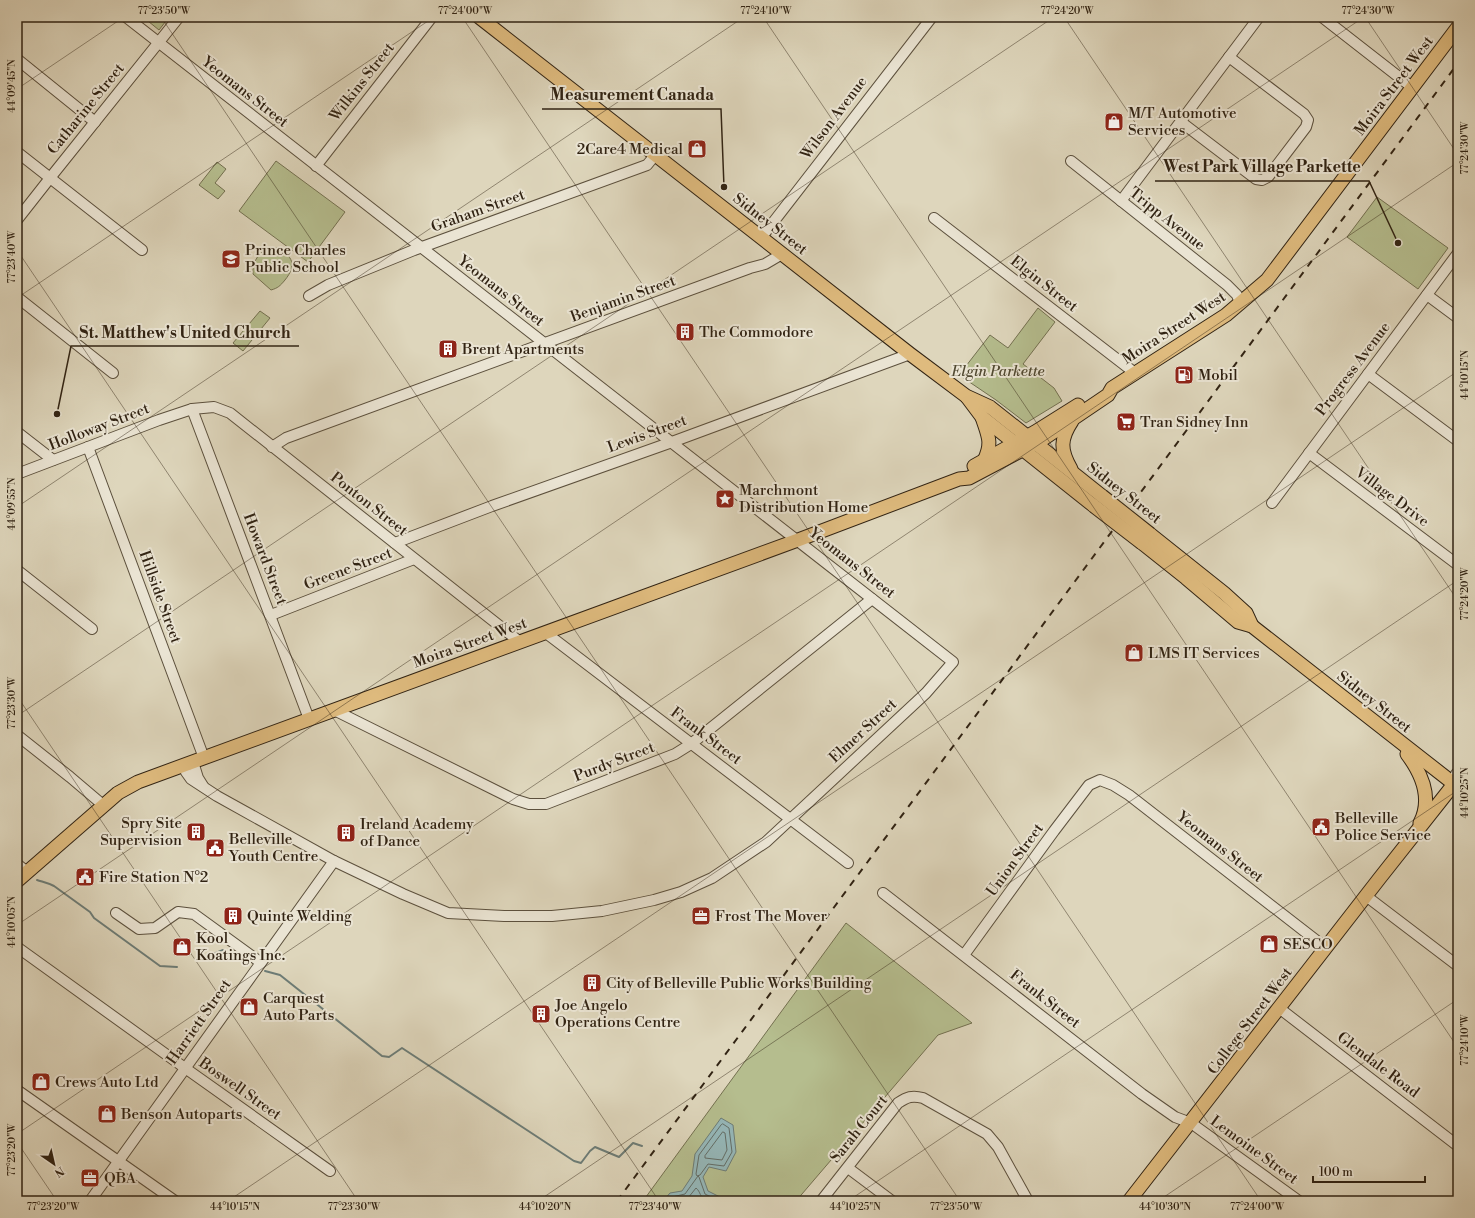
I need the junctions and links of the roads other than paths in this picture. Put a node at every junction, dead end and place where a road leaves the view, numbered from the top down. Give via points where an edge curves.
1 (126, 17) edge
2 (179, 17) edge
3 (432, 17) edge
4 (479, 17) edge
5 (932, 17) edge
6 (1259, 17) edge
7 (1327, 18) edge
8 (1458, 27) edge
9 (159, 43) junction
10 (1229, 57) junction
11 (17, 59) edge
12 (1413, 88) junction
13 (95, 122) junction
14 (1180, 122) junction
15 (17, 152) edge
16 (656, 154) junction
17 (1071, 161) dead end
18 (316, 166) junction
19 (50, 178) junction
20 (1121, 201) junction
21 (934, 218) dead end
22 (17, 220) edge
23 (761, 238) junction
24 (421, 248) junction
25 (142, 250) dead end
26 (1458, 253) edge
27 (782, 254) junction
28 (1427, 295) junction
29 (309, 296) dead end
30 (17, 297) edge
31 (1240, 303) junction
32 (1458, 318) edge
33 (545, 344) junction
34 (910, 354) junction
35 (113, 373) dead end
36 (1135, 373) junction
37 (1368, 374) junction
38 (1112, 388) junction
39 (966, 396) junction
40 (192, 409) junction
41 (982, 417) junction
42 (1072, 420) junction
43 (17, 432) edge
44 (1031, 440) junction
45 (1458, 441) edge
46 (672, 442) junction
47 (88, 447) junction
48 (272, 447) junction
49 (1019, 447) junction
50 (1309, 453) junction
51 (53, 460) junction
52 (984, 461) junction
53 (1073, 472) junction
54 (17, 474) edge
55 (959, 479) junction
56 (1098, 501) junction
57 (1272, 503) dead end
58 (798, 540) junction
59 (395, 544) junction
60 (414, 559) junction
61 (1458, 565) edge
62 (18, 573) edge
63 (872, 599) junction
64 (271, 615) junction
65 (92, 629) dead end
66 (546, 633) junction
67 (520, 642) junction
68 (953, 662) joint
69 (334, 710) junction
70 (309, 720) junction
71 (17, 735) edge
72 (1396, 740) junction
73 (691, 744) junction
74 (193, 762) junction
75 (1457, 781) edge
76 (1092, 784) joint
77 (203, 786) joint
78 (104, 805) junction
79 (790, 819) junction
80 (1415, 833) junction
81 (334, 860) junction
82 (848, 863) dead end
83 (22, 868) edge
84 (17, 880) edge
85 (883, 893) dead end
86 (1366, 896) junction
87 (116, 914) dead end
88 (17, 947) edge
89 (1326, 948) junction
90 (964, 956) junction
91 (260, 962) junction
92 (1458, 966) edge
93 (1279, 1008) junction
94 (185, 1068) junction
95 (17, 1090) edge
96 (1191, 1123) junction
97 (1458, 1146) edge
98 (118, 1161) junction
99 (848, 1168) junction
100 (330, 1171) dead end
101 (90, 1201) edge
102 (175, 1201) edge
103 (821, 1201) edge
104 (892, 1201) edge
105 (1028, 1201) edge
106 (1129, 1201) edge
107 (1299, 1201) edge

1 - 9 street, Yeomans Street
2 - 9 street, Catharine Street
3 - 18 street, Wilkins Street
4 - 16 main road, Sidney Street
5 - 23 street, Wilson Avenue
6 - 10 street
7 - 12 street
8 - 12 main road, Moira Street West
9 - 13 street, Catharine Street
9 - 18 street, Yeomans Street
10 - 14 street
10 - 14 street via 1304,114 1308,120 1306,127 1273,171 1262,180 1256,179
11 - 13 street
12 - 31 main road, Moira Street West via 1267,280
13 - 19 street, Catharine Street
14 - 20 street
15 - 19 street
16 - 23 main road, Sidney Street
16 - 24 street, Graham Street via 647,165
17 - 20 street, Tripp Avenue
18 - 24 street, Yeomans Street
19 - 22 street, Catharine Street
19 - 25 street
20 - 31 street, Tripp Avenue via 1227,285 1237,295
21 - 36 street, Elgin Street
23 - 27 main road, Sidney Street
24 - 29 street, Graham Street via 328,285
24 - 33 street, Yeomans Street
26 - 28 street, Progress Avenue
27 - 33 street, Benjamin Street via 765,264
27 - 34 main road, Sidney Street
28 - 32 street
28 - 37 street, Progress Avenue
30 - 35 street
31 - 36 main road, Moira Street West via 1226,315
33 - 46 street, Yeomans Street
33 - 48 street, Benjamin Street via 286,438
34 - 39 main road, Sidney Street
34 - 46 street, Lewis Street
36 - 38 main road, Moira Street West
37 - 45 street
37 - 50 street, Progress Avenue
38 - 42 main road, Moira Street West via 1108,395
38 - 44 main road, Moira Street West via 1104,389
39 - 41 main road, Sidney Street
39 - 44 main road, Sidney Street via 990,407
40 - 47 street, Holloway Street
40 - 48 street, Ponton Street via 214,407 230,413
40 - 64 street, Howard Street
41 - 49 main road, Sidney Street
41 - 52 main road via 989,442 989,450
42 - 44 main road, Moira Street West
42 - 53 main road via 1064,432 1062,447
43 - 51 street
44 - 49 main road, Moira Street West
44 - 53 main road, Sidney Street
46 - 58 street, Yeomans Street
46 - 59 street, Lewis Street via 492,506
47 - 51 street, Holloway Street
47 - 74 street, Hillside Street
48 - 59 street, Ponton Street
49 - 52 main road, Moira Street West
49 - 55 main road, Moira Street West via 969,478
49 - 56 main road, Sidney Street
50 - 57 street, Progress Avenue
50 - 61 street, Village Drive
51 - 54 street, Holloway Street
52 - 55 main road, Moira Street West
53 - 56 main road, Sidney Street
55 - 58 main road, Moira Street West
56 - 72 main road, Sidney Street, bridge via 1146,538 1186,578 1238,622 1252,626
58 - 63 street, Yeomans Street
58 - 66 main road, Moira Street West
59 - 60 street, Ponton Street
60 - 64 street, Greene Street
60 - 67 street, Ponton Street
62 - 65 street
63 - 68 street, Yeomans Street
63 - 73 street, Purdy Street
64 - 70 street, Howard Street
66 - 67 main road, Moira Street West
66 - 73 street, Frank Street
67 - 69 main road, Moira Street West
68 - 79 street, Elmer Street via 926,693
69 - 70 main road, Moira Street West
69 - 73 street, Purdy Street via 513,799 530,804 546,804 675,754
70 - 74 main road, Moira Street West
71 - 78 street
72 - 75 main road, Sidney Street
72 - 80 main road via 1416,766 1424,782 1426,802 1423,817
73 - 79 street, Frank Street
74 - 77 street, Hillside Street
74 - 78 main road, Moira Street West via 126,788
75 - 80 main road, College Street West
76 - 89 street, Yeomans Street via 1100,780 1113,784 1129,795
76 - 90 street, Union Street via 1054,831
77 - 81 street, Elmer Street
78 - 83 main road, Moira Street West
79 - 81 street, Elmer Street via 760,846 712,878 681,892 602,911 552,916 448,913
79 - 82 street, Frank Street
80 - 86 main road, College Street West
81 - 91 street, Harriett Street
83 - 84 main road, Moira Street West
85 - 90 street, Frank Street
86 - 89 main road, College Street West
86 - 92 street
87 - 91 street via 139,929 155,928 178,912 194,914
88 - 94 street, Boswell Street
89 - 93 main road, College Street West
90 - 96 street, Frank Street via 1159,1106 1175,1117
91 - 94 street, Harriett Street
93 - 96 main road, College Street West
93 - 97 street, Glendale Road
94 - 98 street, Harriett Street
94 - 100 street, Boswell Street
95 - 98 street
96 - 106 main road, College Street West
96 - 107 street, Lemoine Street
98 - 101 street, Harriett Street
98 - 102 street
99 - 103 street, Sarah Court
99 - 104 street
99 - 105 street, Sarah Court via 898,1103 908,1096 914,1096 923,1098 987,1134 998,1148

